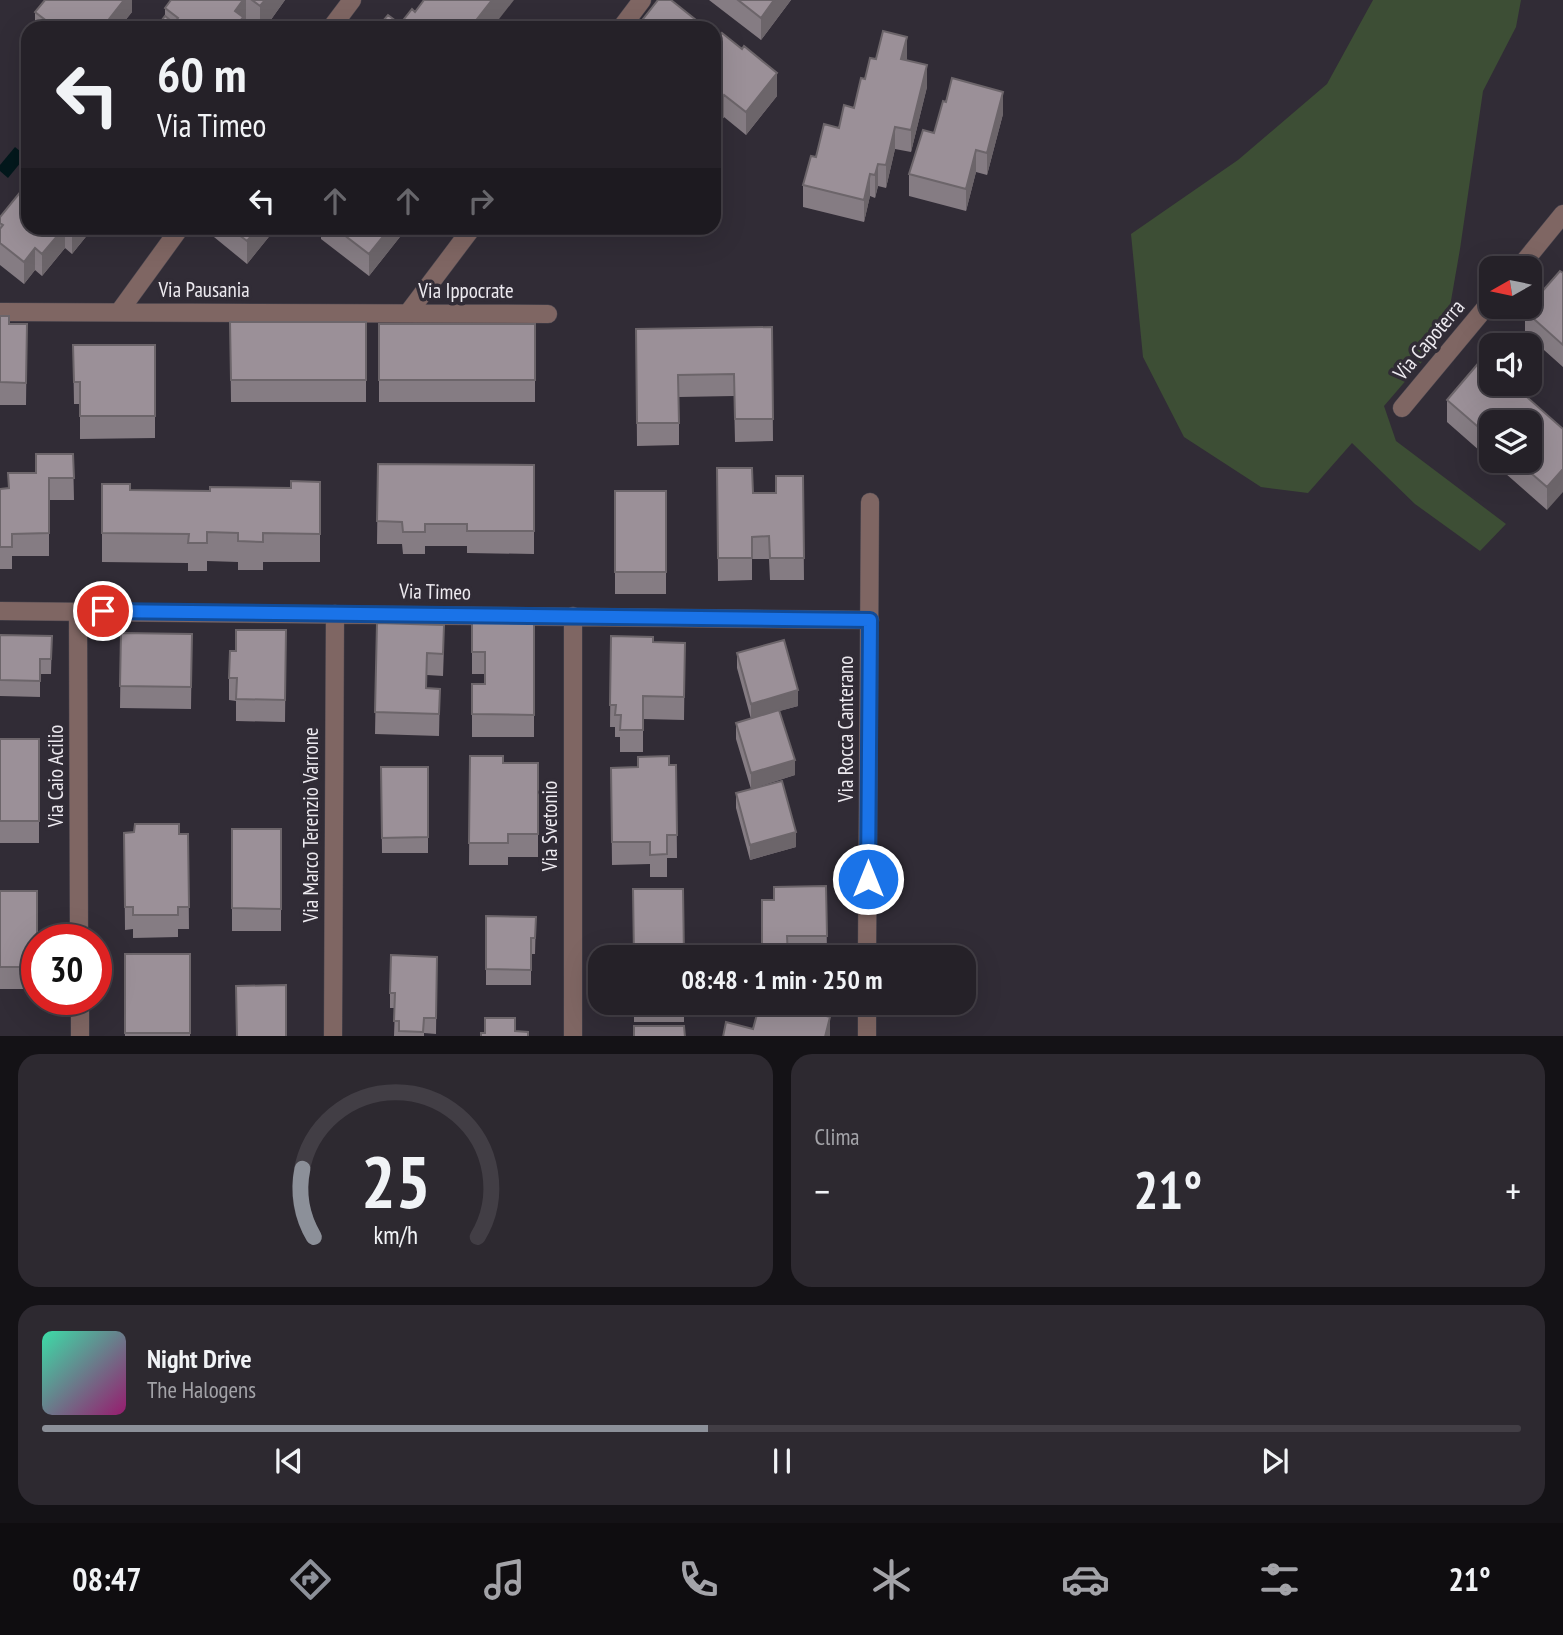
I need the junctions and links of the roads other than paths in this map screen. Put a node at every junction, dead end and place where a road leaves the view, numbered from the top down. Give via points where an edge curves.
1 (352, 0) edge
2 (642, 0) edge
3 (336, 21) edge
4 (626, 21) edge
5 (1563, 214) edge
6 (175, 235) edge
7 (467, 235) edge
8 (1529, 256) edge
9 (0, 312) edge
10 (119, 312) junction
11 (408, 313) junction
12 (548, 314) dead end
13 (1479, 315) edge
14 (1402, 408) dead end
15 (870, 502) dead end
16 (0, 611) edge
17 (78, 611) junction
18 (335, 614) junction
19 (573, 616) junction
20 (870, 620) junction
21 (79, 924) edge
22 (867, 945) edge
23 (79, 1015) edge
24 (867, 1015) edge
25 (80, 1036) edge
26 (333, 1036) edge
27 (573, 1036) edge
28 (867, 1036) edge

1 - 3 street
2 - 4 street
5 - 8 street
6 - 10 street
7 - 11 street, Via Ippocrate
9 - 10 street, Via Pausania
10 - 11 street, Via Pausania
11 - 12 street, Via Ippocrate
13 - 14 street, Via Capoterra
15 - 20 street, Via Rocca Canterano
16 - 17 street, Via Timeo
17 - 18 street, Via Timeo
17 - 21 street, Via Caio Acilio
18 - 19 street, Via Timeo
18 - 26 street, Via Marco Terenzio Varrone
19 - 20 street, Via Timeo
19 - 27 street, Via Svetonio
20 - 22 street, Via Rocca Canterano
23 - 25 street
24 - 28 street

